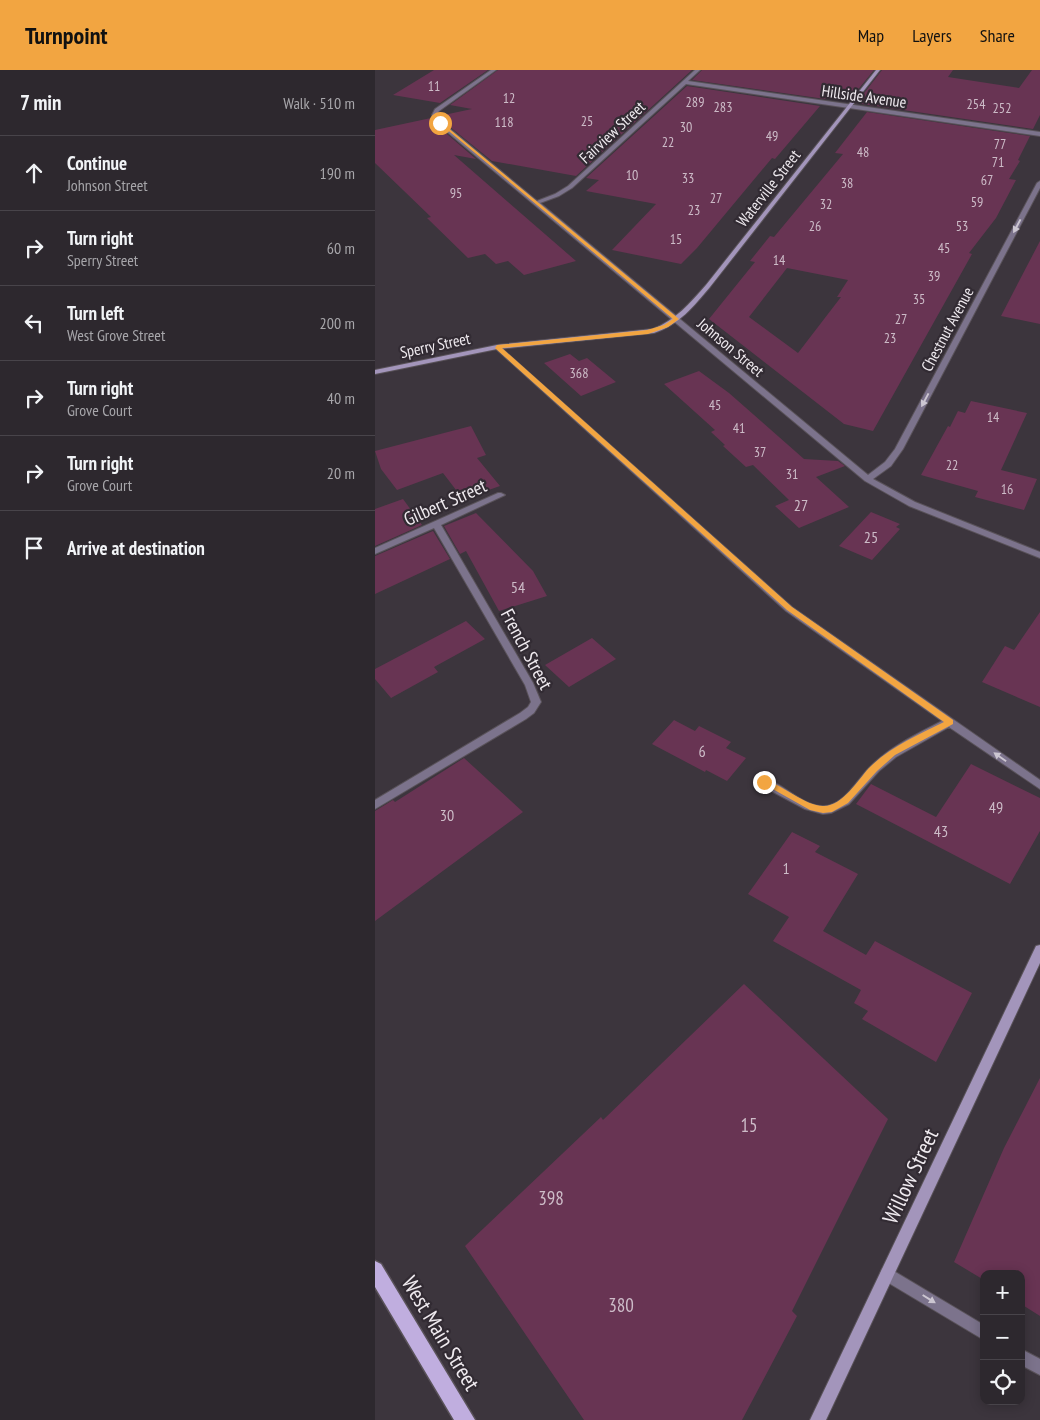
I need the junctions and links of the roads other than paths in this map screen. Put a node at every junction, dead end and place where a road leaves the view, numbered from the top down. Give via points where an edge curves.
1 (494, 70) edge
2 (698, 70) edge
3 (878, 70) edge
4 (684, 82) junction
5 (849, 106) junction
6 (1040, 134) edge
7 (1040, 183) edge
8 (536, 203) junction
9 (677, 319) junction
10 (497, 347) junction
11 (375, 372) edge
12 (868, 479) junction
13 (501, 495) dead end
14 (436, 524) junction
15 (375, 551) edge
16 (1040, 555) edge
17 (950, 722) junction
18 (764, 782) dead end
19 (1040, 785) edge
20 (375, 805) edge
21 (1040, 950) edge
22 (375, 1270) edge
23 (887, 1274) junction
24 (980, 1331) edge
25 (1025, 1359) edge
26 (1040, 1368) edge
27 (465, 1420) edge
28 (818, 1420) edge

1 - 8 street, Johnson Street via 440,107 434,115
2 - 4 street, Fairview Street
3 - 5 street, Waterville Street
4 - 5 street, Hillside Avenue
4 - 8 street, Fairview Street via 570,187
5 - 6 street, Hillside Avenue
5 - 9 street, Waterville Street via 708,286
7 -> 12 street, Chestnut Avenue via 899,449
8 - 9 street, Johnson Street
9 - 10 street, Sperry Street via 648,332
9 - 12 street, Johnson Street
10 - 11 street, Sperry Street
10 - 17 street via 789,609
12 - 16 street, Johnson Street via 900,498
13 - 14 street, Gilbert Street
14 - 15 street, Gilbert Street
14 - 20 street, French Street via 530,685 536,702 523,716
17 - 18 street via 892,753 845,801 832,809 813,808
19 -> 17 street
21 - 23 street, Willow Street
22 - 27 main road, West Main Street
23 -> 24 street
23 - 28 street, Willow Street
25 - 26 street

